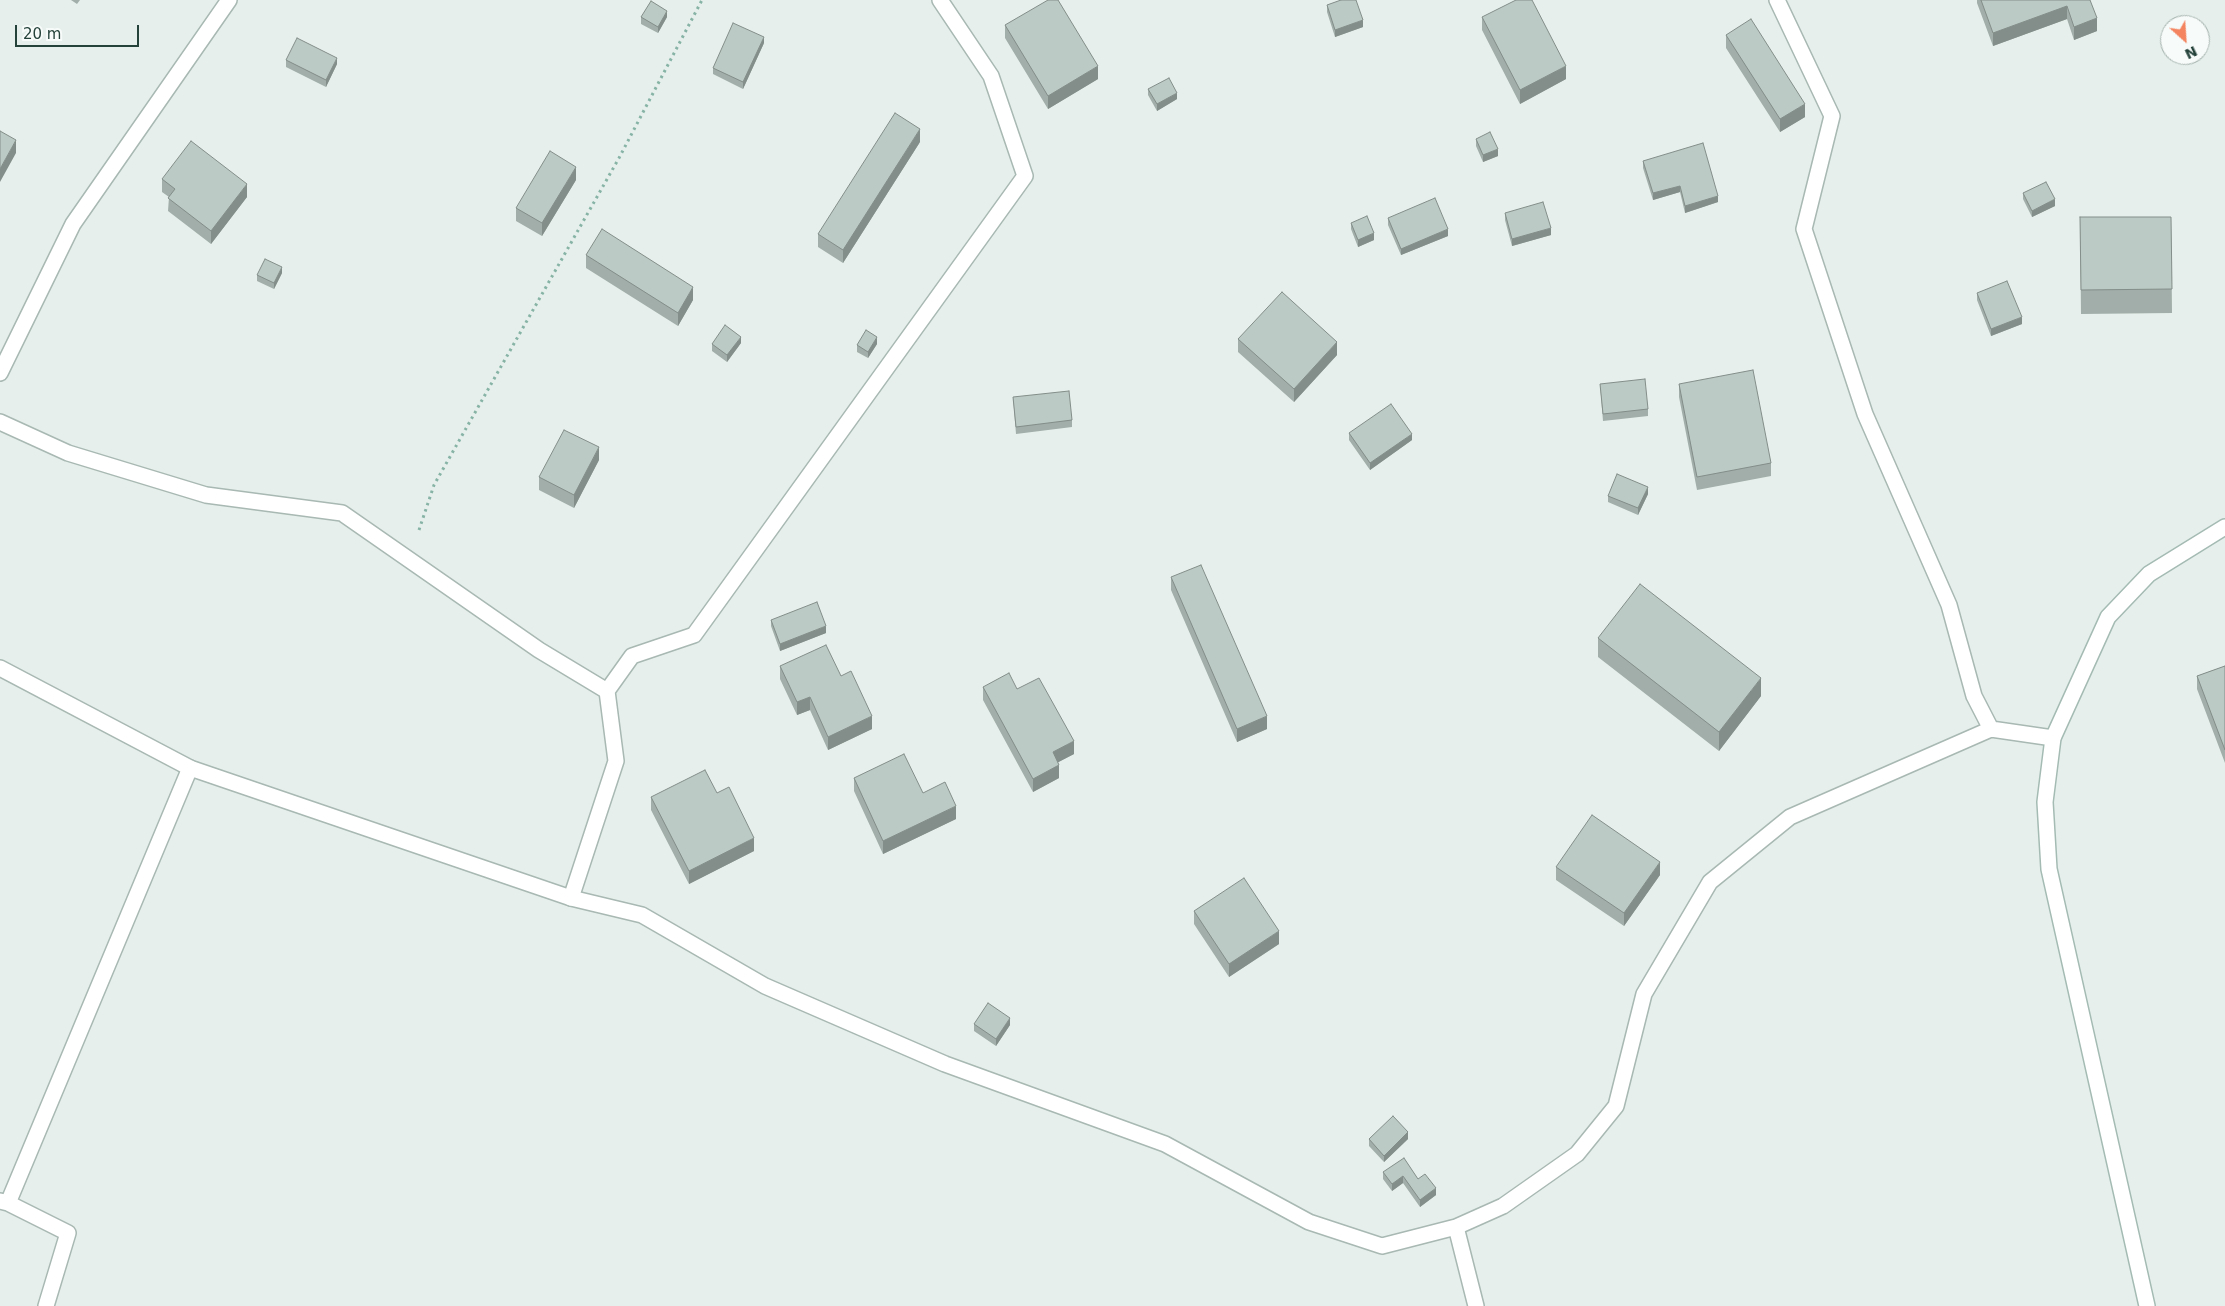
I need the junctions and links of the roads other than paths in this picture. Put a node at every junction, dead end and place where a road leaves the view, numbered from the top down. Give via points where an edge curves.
1 (229, 0) edge
2 (940, 0) edge
3 (1777, 0) edge
4 (0, 373) edge
5 (0, 422) edge
6 (2225, 527) edge
7 (0, 668) edge
8 (607, 691) junction
9 (1991, 729) junction
10 (2053, 738) junction
11 (190, 768) junction
12 (571, 898) junction
13 (4, 1202) edge
14 (1456, 1227) junction
15 (46, 1306) edge
16 (1476, 1306) edge
17 (2147, 1306) edge

1 - 4 street via 73,224
2 - 8 street via 991,76 1025,176 694,635 632,656
3 - 9 street via 1832,116 1804,228 1865,414 1949,605 1974,696
5 - 8 street via 68,453 206,495 342,513 539,650
6 - 10 street via 2149,574 2108,617
7 - 11 street
8 - 12 street via 616,761
9 - 10 street
9 - 14 street via 1790,817 1710,882 1644,994 1616,1106 1577,1154 1503,1206
10 - 17 street via 2045,802 2049,869
11 - 12 street
11 - 13 street
12 - 14 street via 642,915 765,986 945,1064 1165,1144 1309,1222 1382,1246
13 - 15 street via 68,1233
14 - 16 street

